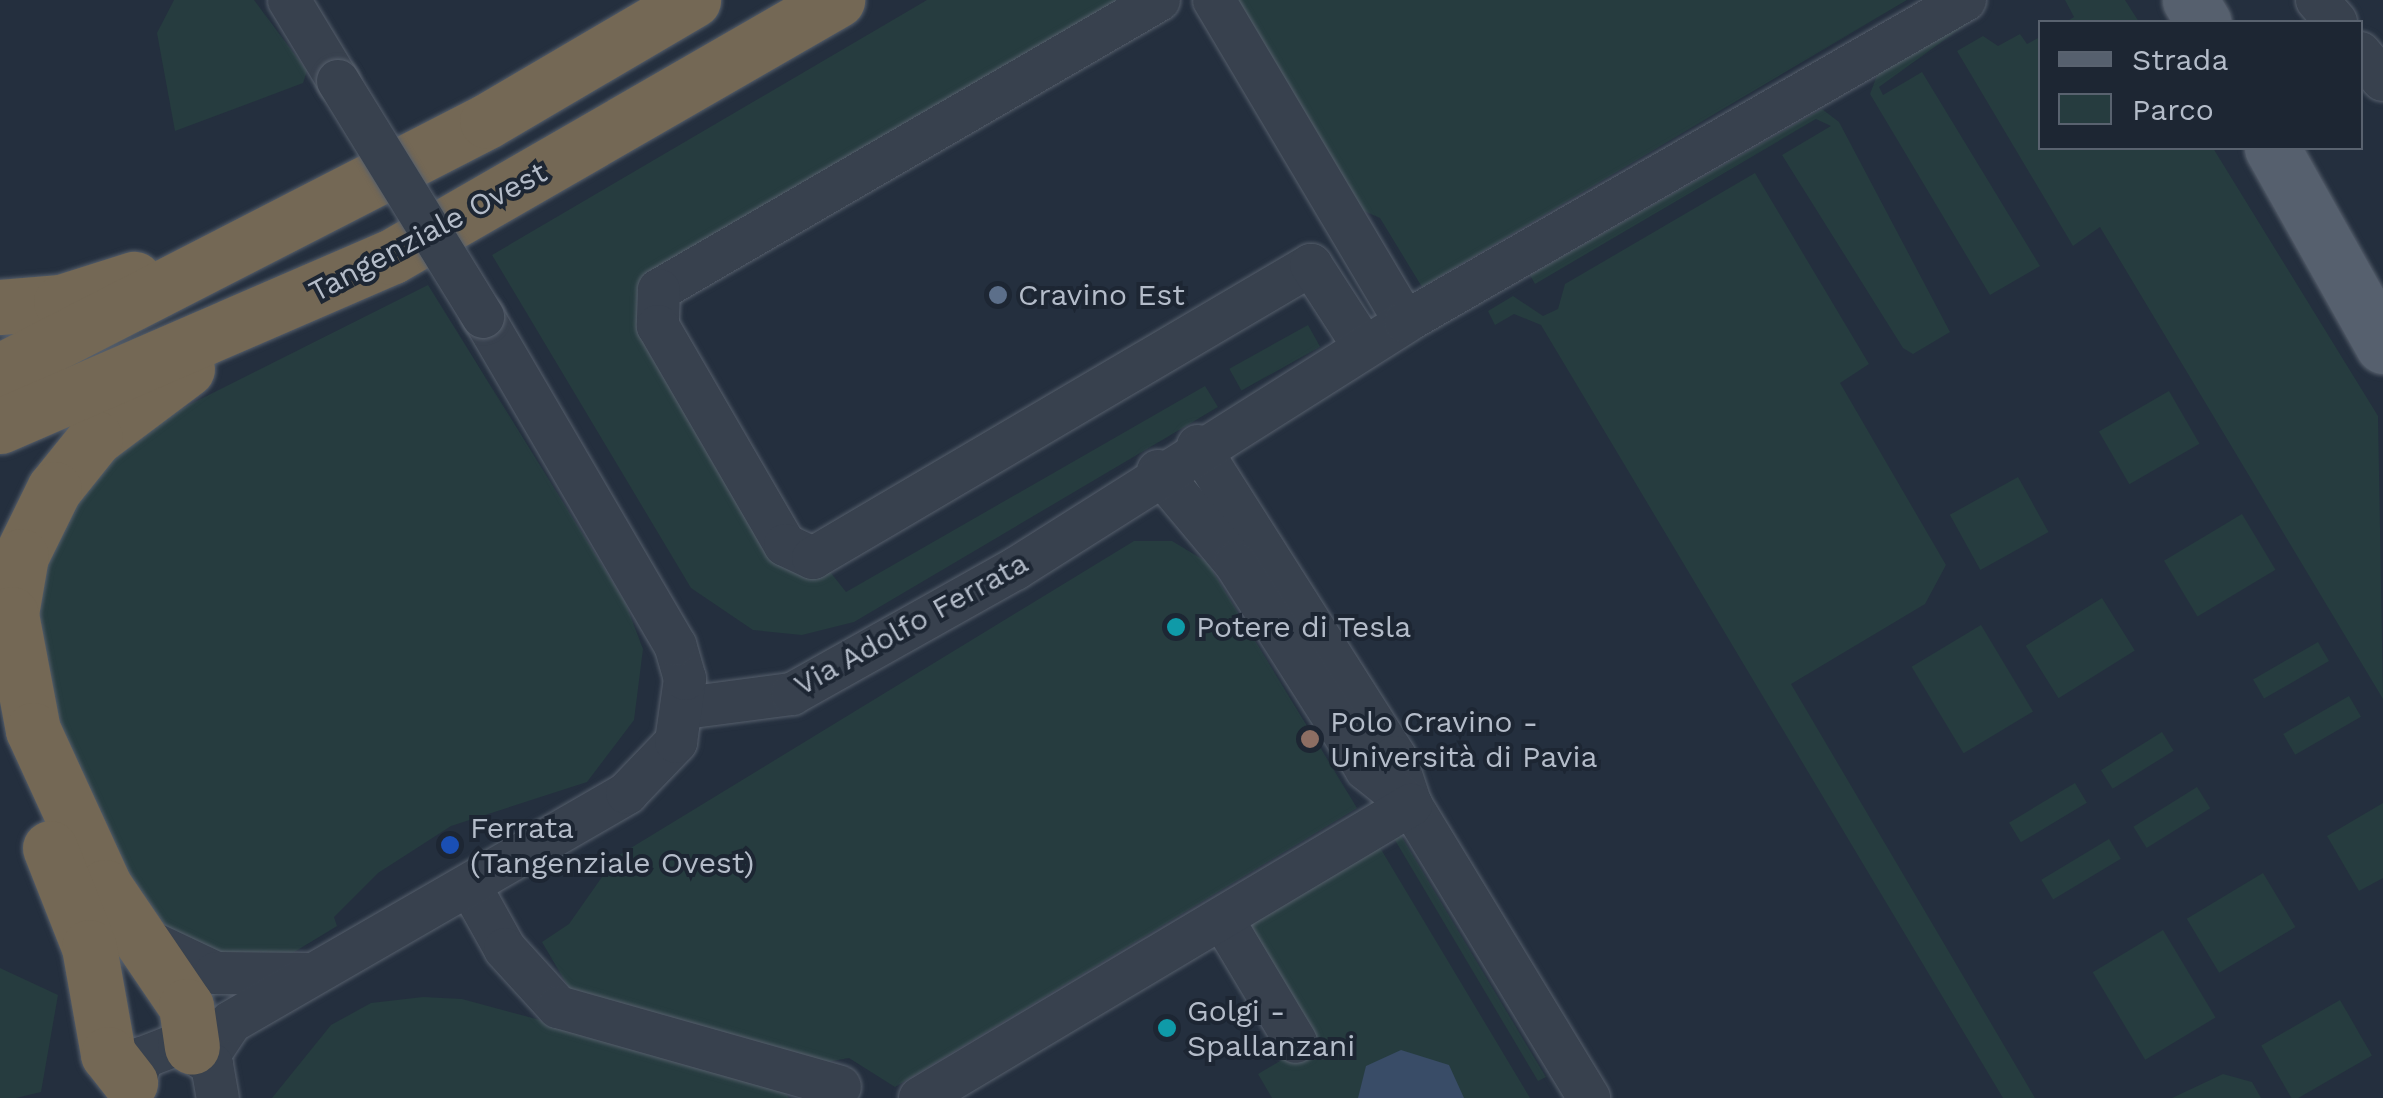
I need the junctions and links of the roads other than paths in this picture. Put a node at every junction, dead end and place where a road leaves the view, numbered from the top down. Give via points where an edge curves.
1 (289, 0) edge
2 (693, 0) edge
3 (1158, 0) edge
4 (1214, 0) edge
5 (1965, 0) edge
6 (2317, 0) edge
7 (835, 2) edge
8 (2334, 20) edge
9 (2363, 57) edge
10 (2383, 80) edge
11 (2273, 150) edge
12 (1355, 239) junction
13 (257, 241) junction
14 (1311, 265) junction
15 (2367, 297) edge
16 (0, 307) edge
17 (1405, 322) junction
18 (242, 328) junction
19 (2383, 346) edge
20 (1364, 347) junction
21 (0, 371) edge
22 (0, 426) edge
23 (1198, 446) junction
24 (1158, 472) junction
25 (685, 708) junction
26 (0, 736) edge
27 (1412, 805) junction
28 (470, 886) junction
29 (1223, 920) junction
30 (140, 936) junction
31 (317, 974) junction
32 (1296, 1042) dead end
33 (206, 1068) edge
34 (840, 1088) dead end
35 (130, 1090) edge
36 (920, 1098) edge
37 (1590, 1098) edge

1 - 25 street, bridge via 675,645
2 - 13 highway
3 - 14 street via 659,290 658,326 785,544 803,559
4 - 12 street
5 - 17 street, Via Adolfo Ferrata
6 - 8 street
7 - 18 highway, Tangenziale Ovest via 391,256
9 - 10 street
11 - 15 main road
12 - 14 street
12 - 17 street
13 - 16 highway via 61,302
13 - 21 highway
14 - 20 street
15 - 19 main road
17 - 20 street, Via Adolfo Ferrata
18 - 22 highway, Tangenziale Ovest
18 - 30 highway via 73,462 29,532 16,579 13,651 33,730 105,887
20 - 23 street, Via Adolfo Ferrata
23 - 24 street, Via Adolfo Ferrata
23 - 27 street via 1395,757
24 - 25 street, Via Adolfo Ferrata via 1015,569 792,694
24 - 27 street via 1235,563 1366,769
25 - 28 street via 663,762 626,793
26 - 35 highway via 72,898 108,1054
27 - 29 street
27 - 37 street
28 - 31 street
28 - 34 street via 506,950 558,1007
29 - 32 street
29 - 36 street
30 - 31 street via 216,973
30 - 33 highway via 186,1006
31 - 33 street via 231,1022
33 - 35 street via 152,1050

